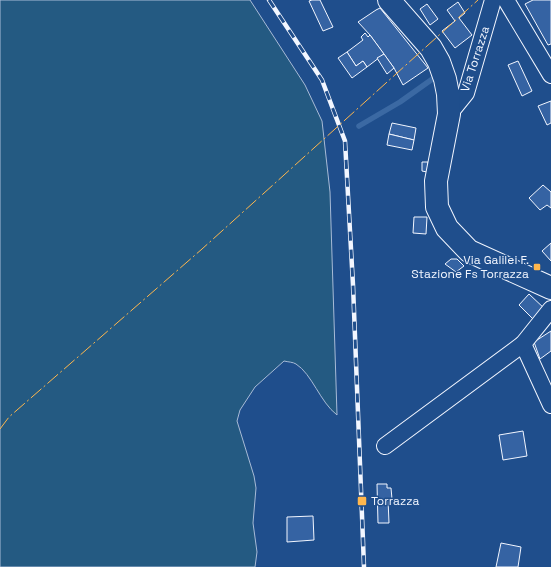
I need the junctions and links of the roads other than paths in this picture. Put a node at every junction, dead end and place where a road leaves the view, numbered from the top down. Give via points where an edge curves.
1 (389, 0) edge
2 (493, 0) edge
3 (506, 0) edge
4 (532, 24) dead end
5 (547, 68) edge
6 (449, 114) junction
7 (551, 288) edge
8 (551, 309) edge
9 (523, 344) junction
10 (551, 405) edge
11 (385, 446) dead end

1 - 6 main road via 439,62 445,78
2 - 6 street, Via Torrazza via 466,93
3 - 5 street
4 - 5 street via 545,49
6 - 7 main road via 436,181 437,207 447,228 469,251
8 - 9 street
9 - 10 street
9 - 11 street

